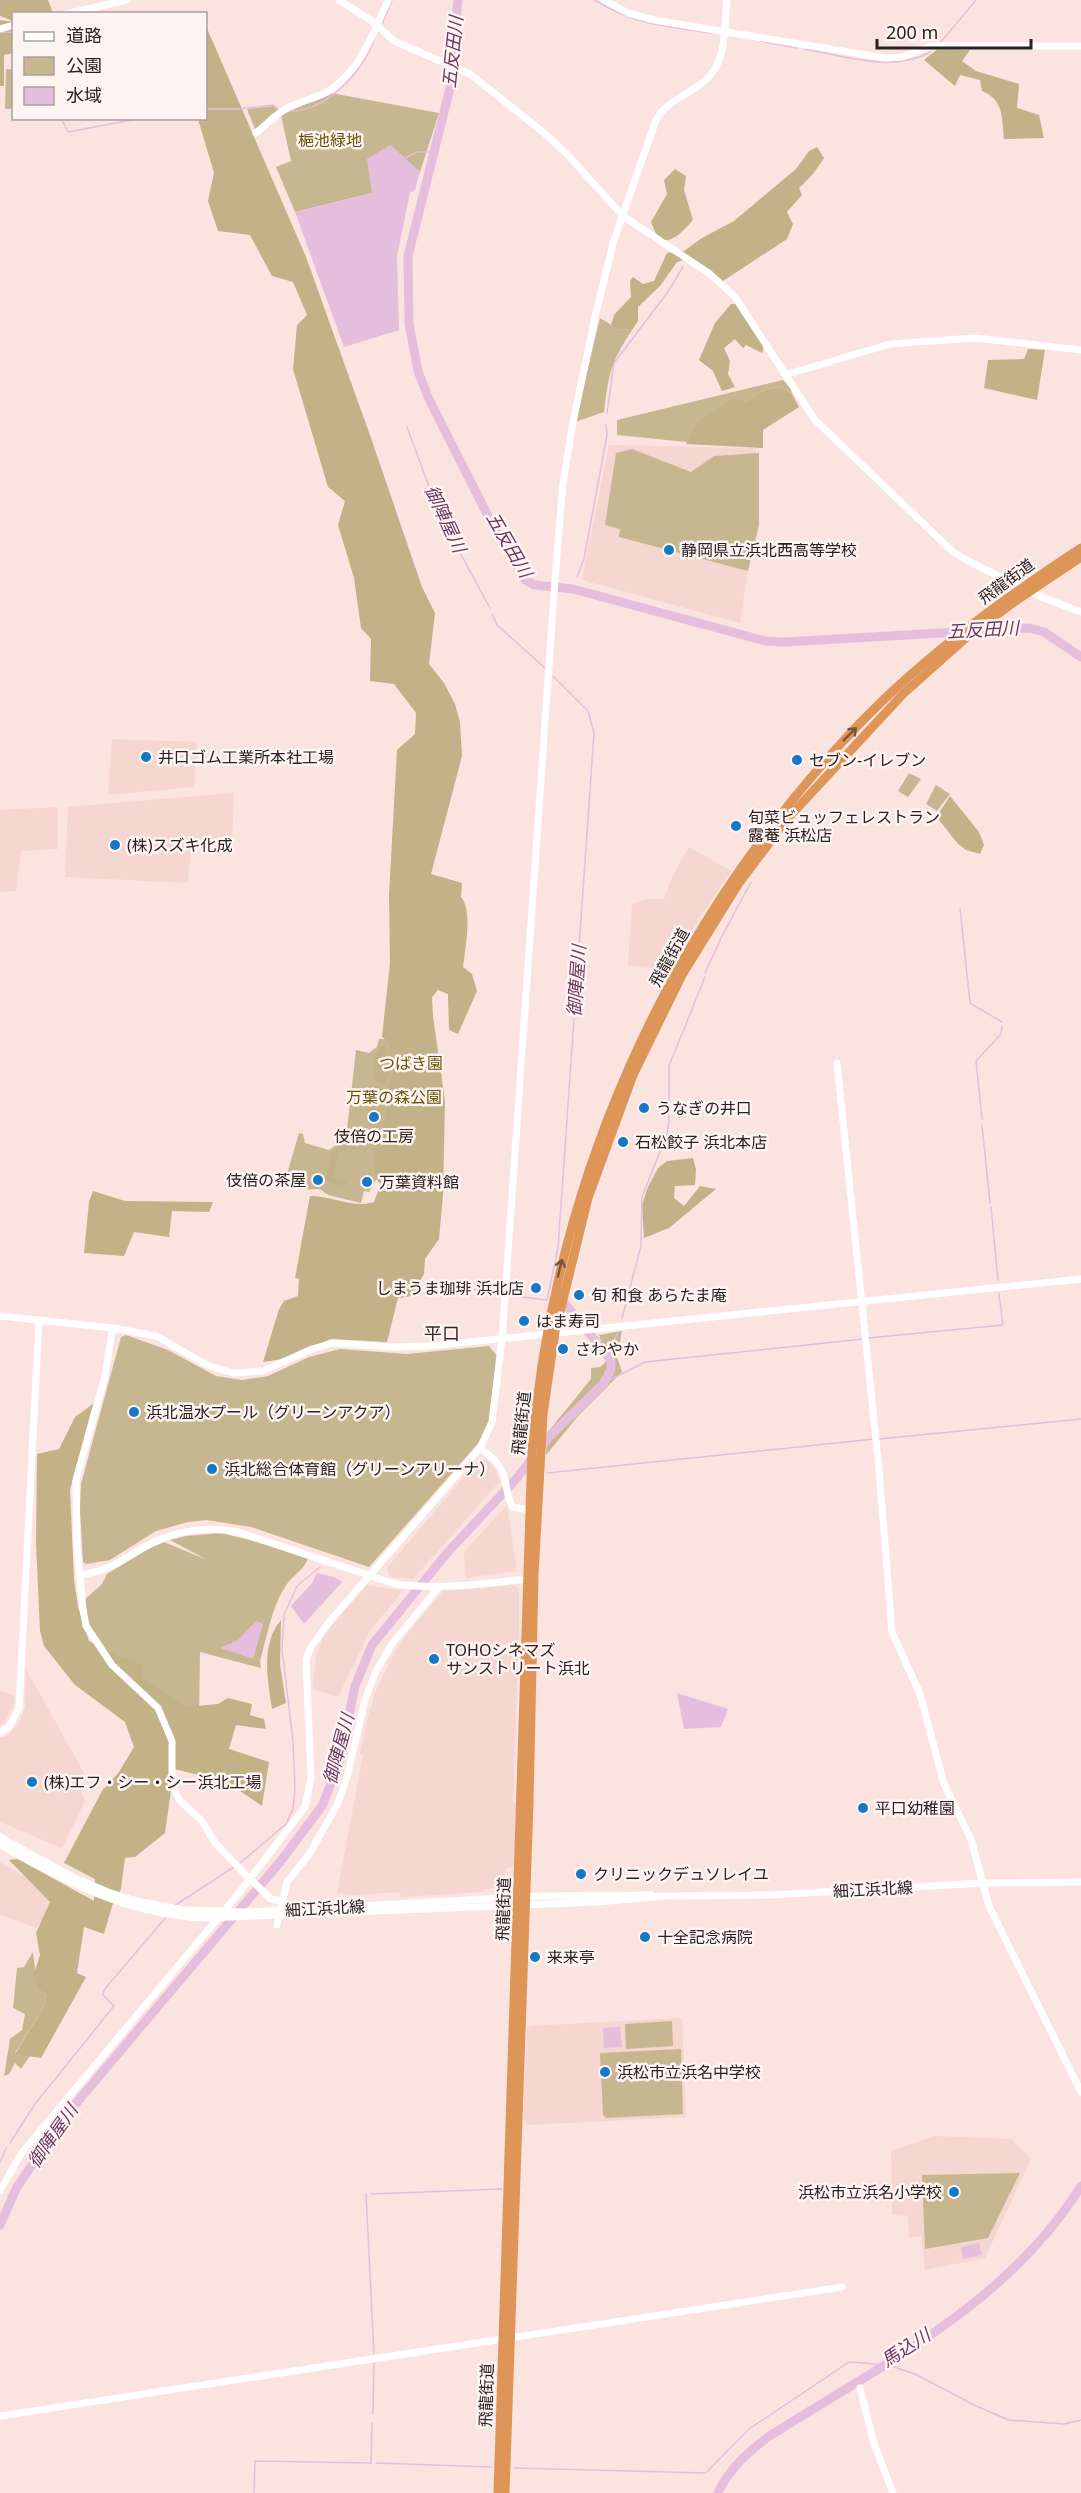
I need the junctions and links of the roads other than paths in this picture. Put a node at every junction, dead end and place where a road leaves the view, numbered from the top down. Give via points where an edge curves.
1 (127, 0) edge
2 (339, 0) edge
3 (388, 0) edge
4 (604, 0) edge
5 (727, 0) edge
6 (75, 12) edge
7 (377, 25) junction
8 (724, 30) junction
9 (1081, 46) edge
10 (256, 133) dead end
11 (622, 216) junction
12 (1081, 350) edge
13 (785, 375) junction
14 (1081, 548) edge
15 (1081, 557) edge
16 (1026, 589) junction
17 (1081, 612) edge
18 (837, 1063) dead end
19 (1081, 1279) edge
20 (862, 1301) junction
21 (0, 1316) edge
22 (39, 1320) junction
23 (113, 1328) junction
24 (550, 1333) junction
25 (502, 1339) junction
26 (480, 1448) junction
27 (529, 1510) junction
28 (80, 1575) junction
29 (369, 1575) junction
30 (530, 1577) junction
31 (436, 1587) junction
32 (0, 1733) edge
33 (0, 1837) edge
34 (0, 1845) edge
35 (253, 1881) junction
36 (1081, 1882) edge
37 (984, 1883) junction
38 (107, 1895) junction
39 (281, 1901) junction
40 (522, 1902) junction
41 (277, 1925) dead end
42 (1081, 2092) edge
43 (0, 2191) edge
44 (842, 2287) dead end
45 (507, 2338) junction
46 (860, 2388) dead end
47 (0, 2416) edge
48 (498, 2493) edge
49 (505, 2493) edge
50 (893, 2493) edge

1 - 6 street
2 - 7 street
3 - 7 street
4 - 8 street via 636,16
5 - 8 street
7 - 10 street via 343,79 281,112
7 - 11 street via 394,41 470,74 566,153
8 - 9 street via 885,58 902,57 931,46
8 - 11 street via 722,50 712,73 671,102 656,120
11 - 13 street via 710,274 735,297
11 - 25 street via 608,260 563,483
12 - 13 street via 976,338 930,340 872,349
13 - 16 street via 822,427 953,552
14 - 16 highway, 飛龍街道
15 - 16 highway, 飛龍街道
16 - 17 street
16 - 24 highway, 飛龍街道 via 903,694 788,818 739,883 692,957 633,1075 601,1158
24 -> 16 highway, 飛龍街道 via 560,1270 593,1157 628,1068 690,948 738,873 792,800 848,736 956,638
18 - 20 street
19 - 20 street
20 - 24 street
20 - 37 street via 892,1632 920,1694 944,1784 970,1839
21 - 22 street
22 - 23 street
22 - 32 street via 19,1708 9,1727
23 - 25 street via 148,1334 215,1368 241,1373 263,1371 337,1342 415,1347
23 - 28 street, 細江浜北線 via 104,1380 76,1480
24 - 25 street
24 - 27 highway, 飛龍街道 via 532,1450
24 - 30 highway, 飛龍街道
25 - 26 street via 492,1422
26 - 27 street via 502,1470 513,1507
26 - 29 street
27 - 30 highway, 飛龍街道
28 - 29 street via 114,1567 168,1536 197,1528 238,1532
28 - 35 street, 細江浜北線 via 86,1626 93,1638 112,1665 158,1708 172,1740 173,1782 180,1801
29 - 31 street via 395,1584
29 - 35 street via 311,1647 306,1660 312,1779 309,1794 304,1808
30 - 31 street
30 - 40 highway, 飛龍街道
31 - 39 street via 376,1671 338,1803 310,1853 287,1882
33 - 38 street, 細江浜北線
34 - 38 street, 細江浜北線
35 - 39 street, 細江浜北線 via 271,1899
35 - 43 street via 21,2154
36 - 37 street, 細江浜北線
37 - 40 street, 細江浜北線 via 770,1895 609,1894
37 - 42 street via 989,1906
38 - 40 street, 細江浜北線 via 152,1912 204,1918
39 - 41 street
40 - 45 highway, 飛龍街道
44 - 45 street
45 - 47 street
45 - 48 highway, 飛龍街道
45 - 49 highway, 飛龍街道
46 - 50 street via 874,2444

